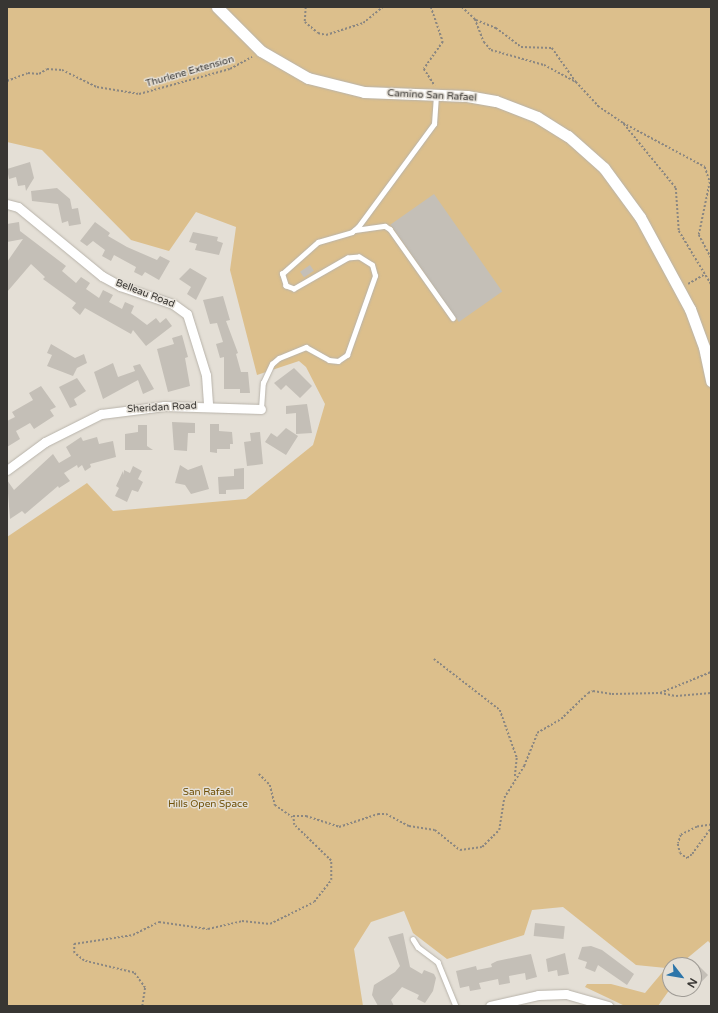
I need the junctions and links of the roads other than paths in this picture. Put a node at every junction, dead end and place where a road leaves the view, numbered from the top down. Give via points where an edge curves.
1 (217, 7) edge
2 (436, 94) junction
3 (7, 204) edge
4 (355, 230) junction
5 (453, 318) dead end
6 (711, 381) edge
7 (208, 406) junction
8 (261, 409) joint
9 (7, 470) edge
10 (413, 938) dead end
11 (456, 1006) edge
12 (490, 1006) edge
13 (608, 1006) edge

1 - 2 street, Camino San Rafael via 259,49 308,78 338,88 370,93
2 - 4 lane via 434,124
2 - 6 street, Camino San Rafael via 481,98 518,108 555,127 580,144 604,168 628,198 679,289 698,329
3 - 7 street, Belleau Road via 18,207 102,276 120,286 173,304 187,314 206,375
4 - 5 lane via 385,226 390,230
4 - 8 lane via 318,242 292,263 282,276 286,286 294,289 348,258 360,257 372,265 375,276 347,355 338,361 328,360 306,347 279,358 272,364 263,383
7 - 8 street, Sheridan Road
7 - 9 street, Sheridan Road via 130,408 101,414 45,442
10 - 11 lane via 418,947 438,962
12 - 13 street via 538,996 566,994

